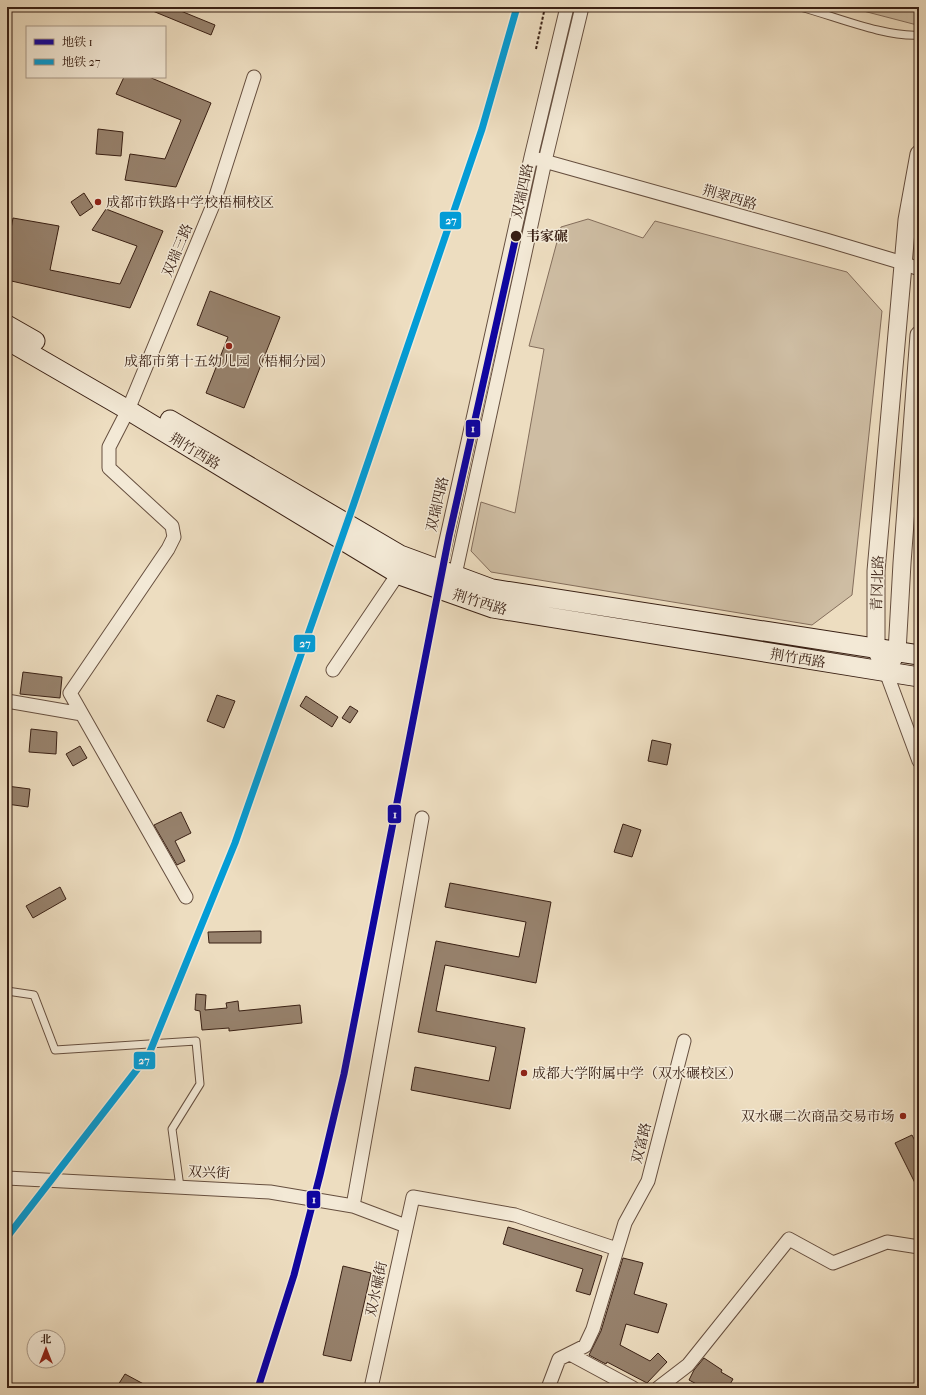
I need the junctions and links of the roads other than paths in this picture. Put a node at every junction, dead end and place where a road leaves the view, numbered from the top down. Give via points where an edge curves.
1 (567, 7) edge
2 (582, 7) edge
3 (800, 7) edge
4 (919, 35) edge
5 (254, 77) dead end
6 (919, 154) edge
7 (531, 157) junction
8 (545, 161) junction
9 (903, 263) junction
10 (919, 269) edge
11 (7, 325) edge
12 (919, 335) edge
13 (7, 340) edge
14 (130, 404) junction
15 (398, 574) junction
16 (445, 582) junction
17 (876, 649) junction
18 (897, 652) junction
19 (919, 655) edge
20 (333, 670) dead end
21 (886, 672) junction
22 (919, 676) edge
23 (7, 701) edge
24 (82, 714) junction
25 (919, 761) edge
26 (422, 818) dead end
27 (186, 896) dead end
28 (7, 991) edge
29 (684, 1041) dead end
30 (7, 1178) edge
31 (180, 1187) junction
32 (353, 1206) junction
33 (406, 1226) junction
34 (919, 1247) edge
35 (617, 1249) junction
36 (570, 1354) junction
37 (371, 1388) edge
38 (548, 1388) edge
39 (633, 1388) edge
40 (658, 1388) edge

1 - 7 street, 双瑞四路
2 - 8 street, 双瑞四路
3 - 4 lane via 878,30
5 - 14 street, 双瑞三路 via 213,205
6 - 9 street, 青冈北路 via 907,220
7 - 8 street, 荆翠西路
7 - 16 street, 双瑞四路
8 - 9 street, 荆翠西路
8 - 16 street, 双瑞四路
9 - 10 street, 荆翠西路
9 - 17 street, 青冈北路 via 876,571
11 - 14 main road, 荆竹西路
12 - 18 street, 青冈北路
13 - 14 main road, 荆竹西路
14 - 15 main road, 荆竹西路
14 - 16 main road, 荆竹西路
14 - 24 street, 双瑞三路 via 109,447 109,468 172,526 174,537 70,693
15 - 16 main road, 荆竹西路
15 - 20 street
16 - 17 main road, 荆竹西路
16 - 21 main road, 荆竹西路 via 493,608
17 - 18 main road, 荆竹西路
17 - 21 street, 青冈北路
18 - 19 main road, 荆竹西路
18 - 21 street, 青冈北路
21 - 22 main road, 荆竹西路
21 - 25 street
23 - 24 street
24 - 27 street
26 - 32 street
28 - 31 lane via 34,995 55,1050 196,1041 200,1084 172,1129
29 - 35 street, 双富路 via 648,1181 625,1223
30 - 31 street, 双兴街
31 - 32 street, 双兴街 via 270,1192
32 - 33 street, 双兴街
33 - 35 street, 双水碾街 via 412,1197 515,1215
33 - 37 street, 双水碾街
34 - 40 street via 888,1242 833,1263 789,1239 688,1365
35 - 36 street, 双富路 via 593,1329 585,1346
36 - 38 street, 双富路 via 559,1359
36 - 39 street

